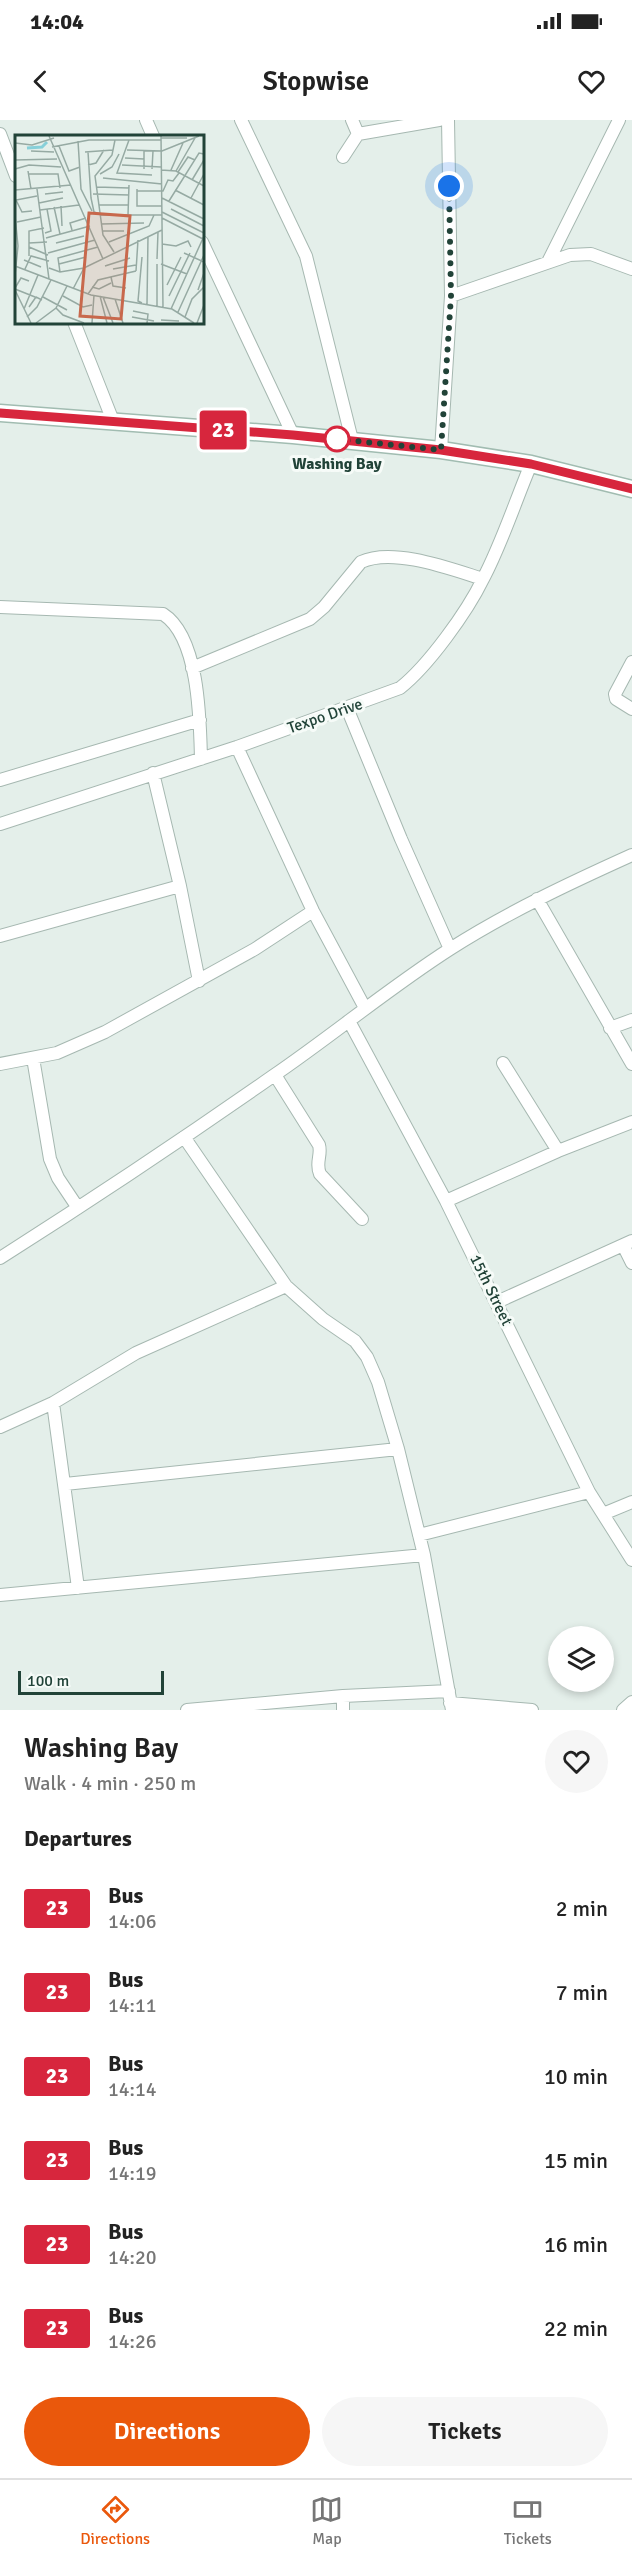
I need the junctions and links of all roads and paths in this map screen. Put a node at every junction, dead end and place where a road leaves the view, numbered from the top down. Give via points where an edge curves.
1 (146, 120) edge
2 (241, 120) edge
3 (352, 120) edge
4 (439, 120) edge
5 (448, 120) edge
6 (619, 120) edge
7 (0, 134) edge
8 (358, 134) junction
9 (153, 135) edge
10 (343, 157) dead end
11 (15, 173) edge
12 (204, 246) edge
13 (548, 262) junction
14 (632, 268) edge
15 (451, 296) junction
16 (75, 324) edge
17 (0, 413) edge
18 (113, 422) junction
19 (293, 435) junction
20 (352, 440) junction
21 (441, 450) junction
22 (531, 464) junction
23 (632, 489) edge
24 (483, 579) junction
25 (0, 607) edge
26 (632, 662) edge
27 (192, 668) junction
28 (347, 708) junction
29 (632, 709) edge
30 (200, 720) junction
31 (237, 747) junction
32 (201, 759) junction
33 (153, 773) junction
34 (0, 780) edge
35 (0, 825) edge
36 (632, 855) edge
37 (180, 886) junction
38 (537, 899) junction
39 (313, 911) junction
40 (0, 936) edge
41 (450, 949) junction
42 (199, 981) junction
43 (365, 1008) junction
44 (632, 1020) edge
45 (349, 1021) junction
46 (610, 1028) junction
47 (33, 1059) junction
48 (503, 1063) dead end
49 (0, 1064) edge
50 (632, 1064) edge
51 (275, 1075) junction
52 (632, 1122) edge
53 (184, 1137) junction
54 (558, 1151) junction
55 (446, 1201) junction
56 (78, 1208) junction
57 (362, 1219) dead end
58 (627, 1243) edge
59 (0, 1258) edge
60 (632, 1263) edge
61 (286, 1286) junction
62 (496, 1302) junction
63 (53, 1402) junction
64 (0, 1427) edge
65 (398, 1449) junction
66 (65, 1484) junction
67 (589, 1492) junction
68 (632, 1502) edge
69 (603, 1514) junction
70 (419, 1535) junction
71 (424, 1555) junction
72 (632, 1560) edge
73 (78, 1588) junction
74 (0, 1595) edge
75 (343, 1696) junction
76 (450, 1701) edge
77 (632, 1702) edge
78 (187, 1710) edge
79 (343, 1710) edge
80 (532, 1710) edge
81 (623, 1710) edge

1 - 9 street
2 - 20 street via 306,256
3 - 8 street
4 - 8 street
5 - 15 street
6 - 13 street
7 - 11 street
8 - 10 street
12 - 19 street
13 - 14 street via 591,254
13 - 15 street
15 - 21 street
16 - 18 street
17 - 18 main road
18 - 19 main road
19 - 20 main road
20 - 21 main road
21 - 22 main road
22 - 23 main road
22 - 24 street, Texpo Drive
24 - 27 street via 418,562 369,558 310,619
24 - 28 street, Texpo Drive via 414,677 400,688
25 - 27 street via 163,614 173,620 181,633
26 - 29 street via 615,694 621,705
27 - 30 street
28 - 31 street, Texpo Drive
28 - 41 street
30 - 32 street
30 - 34 street
31 - 32 street, Texpo Drive
31 - 39 street
32 - 33 street, Texpo Drive
33 - 35 street, Texpo Drive
33 - 37 street
36 - 38 street
37 - 40 street
37 - 42 street
38 - 41 street
38 - 46 street
39 - 42 street
39 - 43 street
41 - 43 street
42 - 47 street via 88,1040
43 - 45 street
44 - 46 street
45 - 51 street
45 - 55 street, 15th Street
46 - 50 street
47 - 49 street
47 - 56 street via 50,1159
48 - 54 street
51 - 53 street
51 - 57 street via 319,1145 320,1174
52 - 54 street
53 - 56 street
53 - 61 street
54 - 55 street
55 - 62 street, 15th Street
56 - 59 street
58 - 60 street
58 - 62 street
61 - 63 street via 136,1353
61 - 65 street via 323,1319 356,1341 367,1357
62 - 67 street, 15th Street
63 - 64 street
63 - 66 street
65 - 66 street
65 - 70 street
66 - 73 street
67 - 69 street, 15th Street
67 - 70 street
68 - 69 street
69 - 72 street, 15th Street
70 - 71 street
71 - 73 street
71 - 76 street
73 - 74 street
75 - 76 street
75 - 78 street
75 - 79 street
76 - 80 street
77 - 81 street

